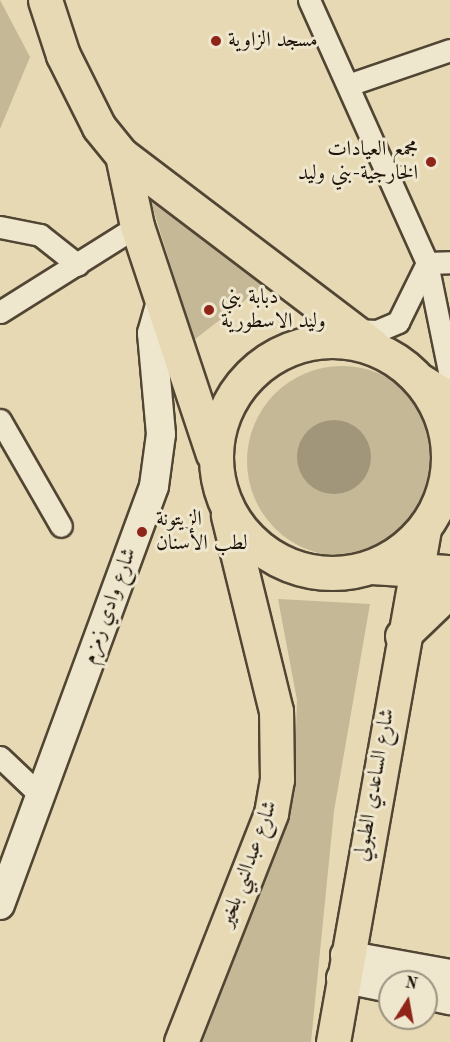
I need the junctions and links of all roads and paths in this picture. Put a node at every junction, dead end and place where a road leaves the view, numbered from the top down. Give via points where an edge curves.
1 (45, 0) edge
2 (60, 0) edge
3 (309, 0) edge
4 (450, 51) edge
5 (63, 55) junction
6 (348, 85) junction
7 (122, 155) junction
8 (0, 226) edge
9 (137, 226) junction
10 (450, 262) edge
11 (427, 263) junction
12 (78, 265) junction
13 (162, 297) junction
14 (0, 312) edge
15 (351, 330) junction
16 (382, 352) junction
17 (435, 379) edge
18 (450, 399) edge
19 (0, 420) edge
20 (216, 466) junction
21 (226, 505) junction
22 (61, 526) dead end
23 (424, 529) junction
24 (372, 567) junction
25 (414, 572) junction
26 (450, 572) edge
27 (450, 590) edge
28 (402, 636) junction
29 (0, 757) edge
30 (40, 795) junction
31 (0, 905) edge
32 (343, 967) junction
33 (450, 974) edge
34 (378, 983) edge
35 (180, 1042) edge
36 (333, 1042) edge

1 - 5 main road
2 - 5 main road
3 - 6 street
4 - 6 street
5 - 7 main road via 99,127
6 - 11 street
7 - 9 main road
7 - 15 main road
8 - 12 street via 40,235
9 - 12 street
9 - 13 main road
10 - 11 street
11 - 15 street via 398,322 377,331
11 - 17 street
12 - 14 street
13 - 20 main road
13 - 30 main road, شارع وادي زمزم via 152,333 160,434 154,486
15 - 16 main road
16 - 17 main road
16 - 20 main road via 339,340 315,341 275,355 255,369 228,404 218,432
17 - 18 main road
17 - 23 main road via 449,458 443,495
19 - 22 street
20 - 21 main road, شارع عبدالنبي بلخير
21 - 24 main road via 253,542 280,561 312,572
21 - 35 main road, شارع عبدالنبي بلخير via 276,711 277,780 271,813
23 - 24 main road via 403,550
23 - 25 main road, شارع الساعدي الطبولي
24 - 25 main road
25 - 26 main road
25 - 28 main road, شارع الساعدي الطبولي
27 - 28 main road
28 - 32 main road, شارع الساعدي الطبولي
29 - 30 street
30 - 31 main road, شارع وادي زمزم
32 - 33 main road
32 - 34 main road
32 - 36 main road, شارع الساعدي الطبولي

